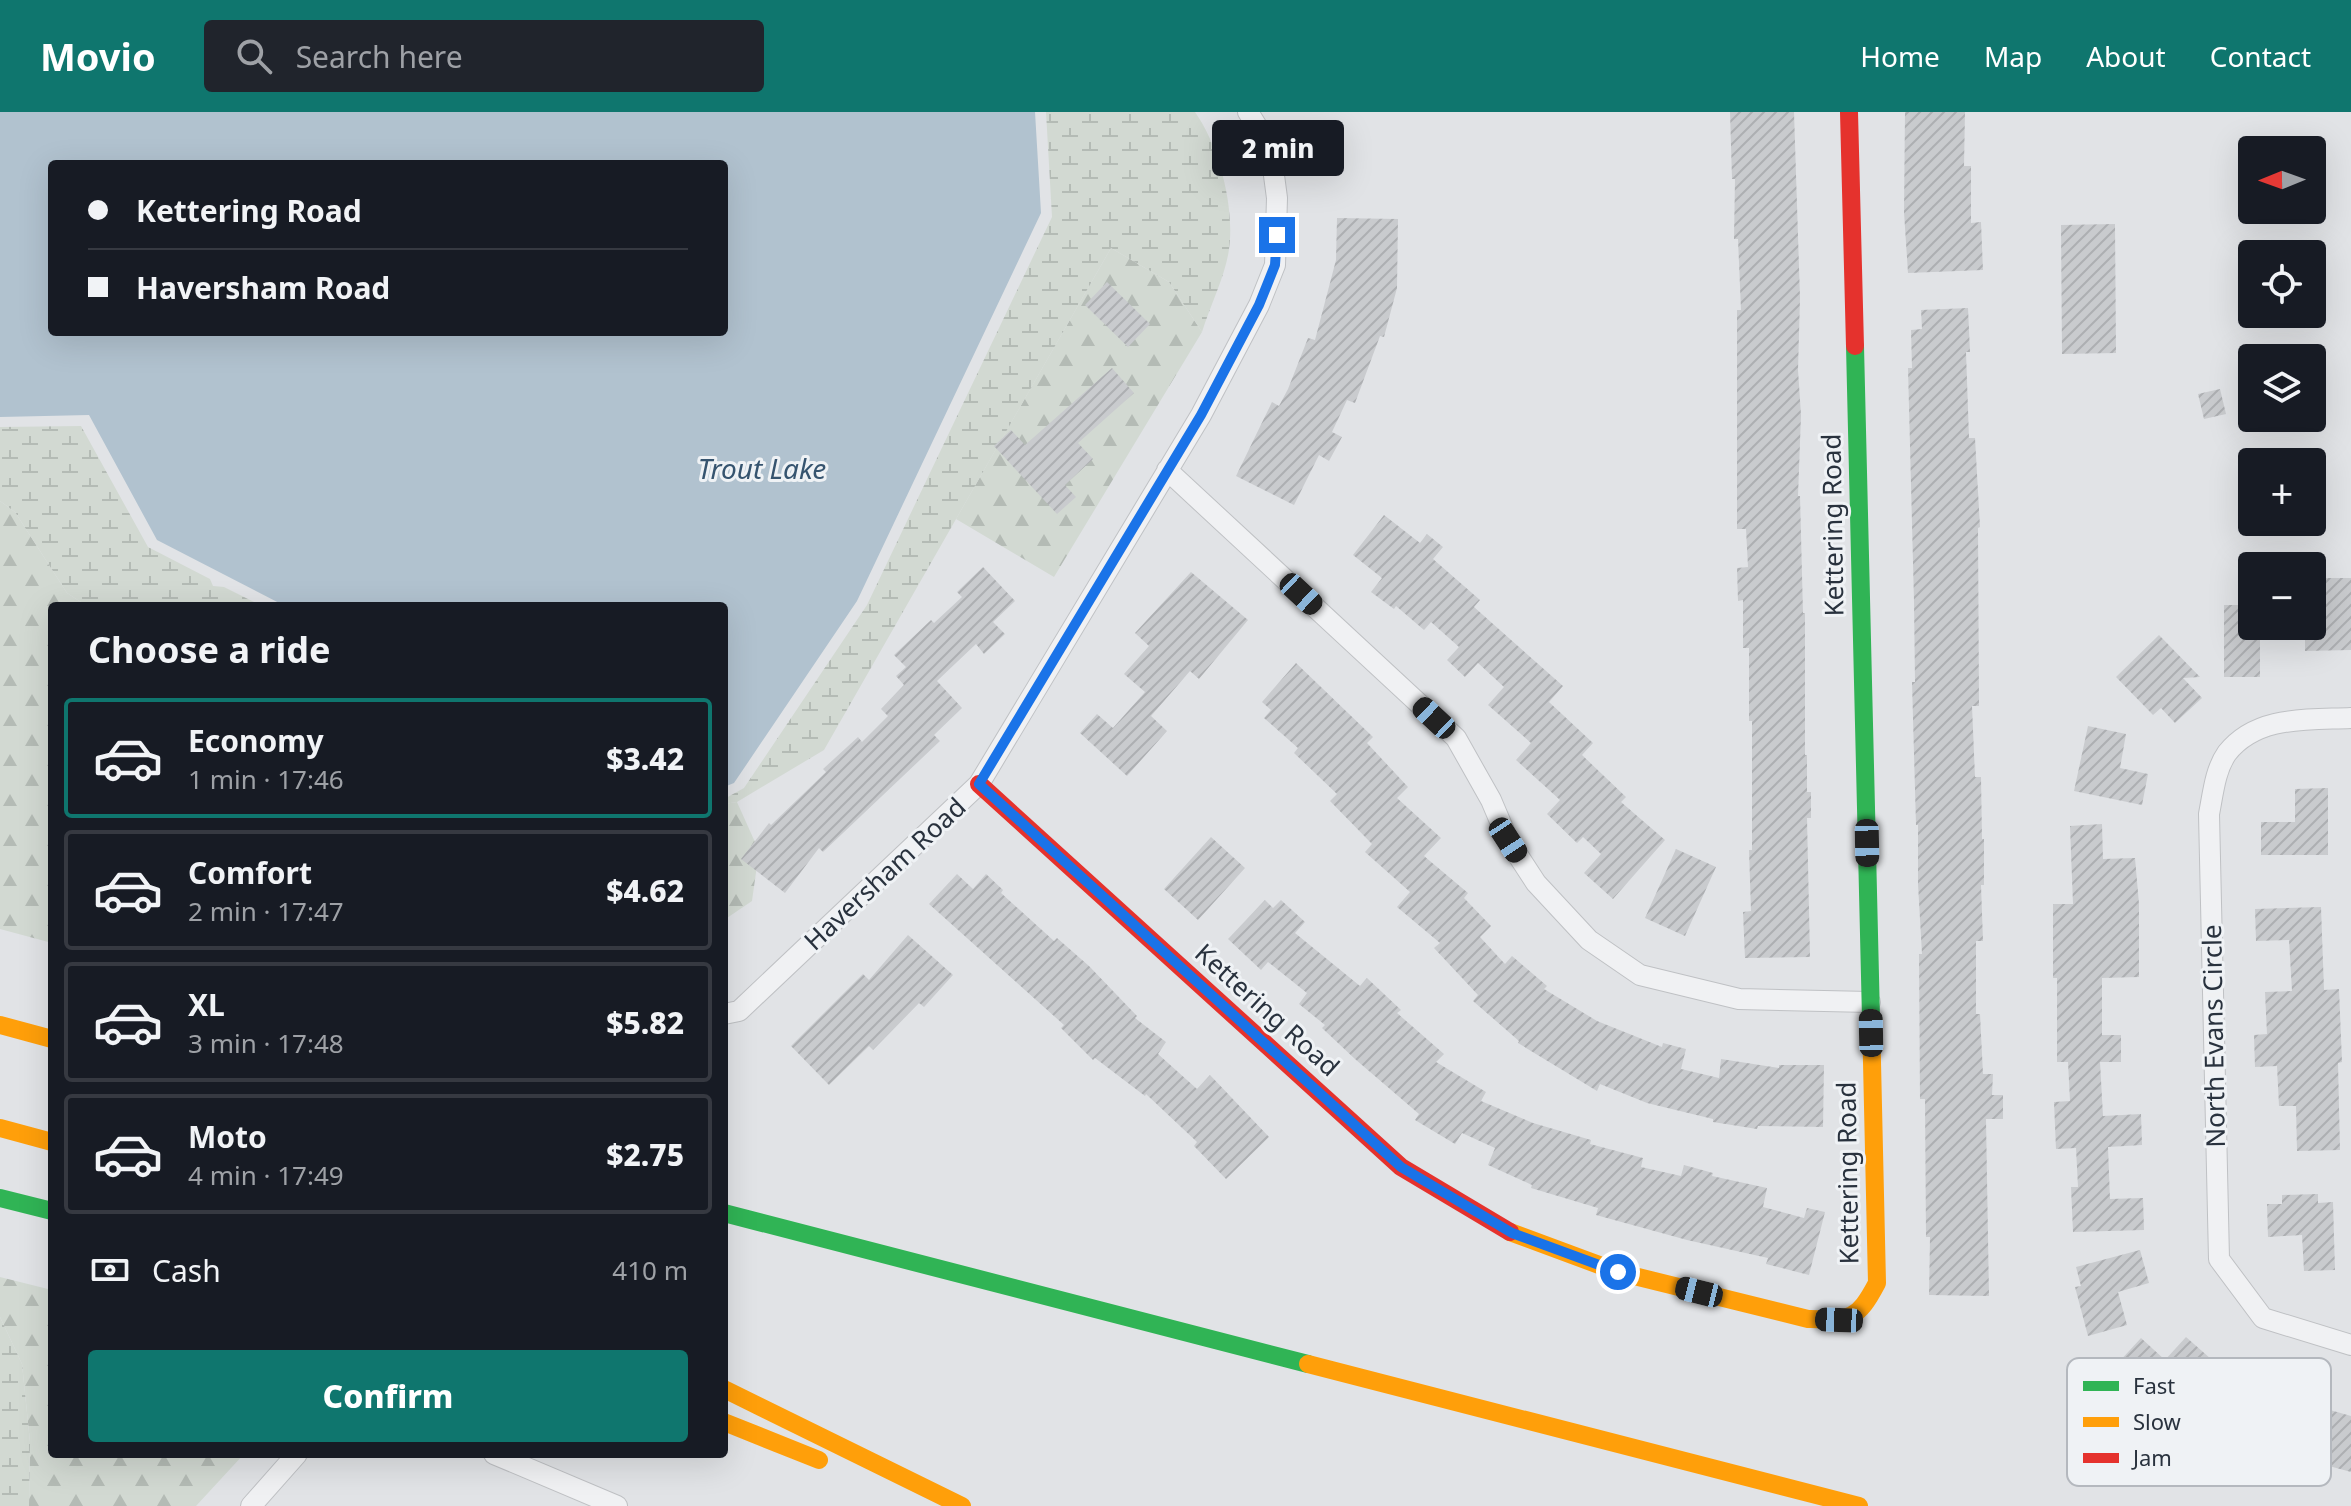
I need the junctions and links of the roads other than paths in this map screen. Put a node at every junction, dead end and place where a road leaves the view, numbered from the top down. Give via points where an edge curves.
1 (1248, 112) edge
2 (1849, 112) edge
3 (1167, 470) junction
4 (2351, 718) edge
5 (979, 784) junction
6 (1870, 1002) junction
7 (728, 1013) edge
8 (0, 1025) edge
9 (48, 1038) edge
10 (0, 1128) edge
11 (48, 1141) edge
12 (0, 1198) edge
13 (48, 1210) edge
14 (728, 1214) edge
15 (2351, 1345) edge
16 (728, 1391) edge
17 (728, 1424) edge
18 (293, 1458) edge
19 (503, 1458) edge
20 (836, 1467) dead end
21 (863, 1478) dead end
22 (251, 1506) edge
23 (617, 1506) edge
24 (933, 1506) edge
25 (962, 1506) edge
26 (1859, 1506) edge

1 - 3 street, Haversham Road via 1273,168 1275,265 1201,415
2 - 6 main road, Kettering Road
3 - 5 street, Haversham Road
3 - 6 street via 1456,738 1536,883 1589,940 1640,975 1739,999
4 - 15 street, North Evans Circle via 2277,721 2249,735 2227,753 2209,814 2219,1259 2263,1318
5 - 6 main road, Kettering Road via 1401,1167 1525,1238 1618,1272 1808,1319 1839,1320 1863,1310 1877,1283
5 - 7 street, Haversham Road via 739,1011
8 - 9 main road
10 - 11 main road
12 - 13 main road
14 - 26 main road
16 - 25 main road
17 - 20 main road
18 - 22 street
19 - 23 street
21 - 24 main road

